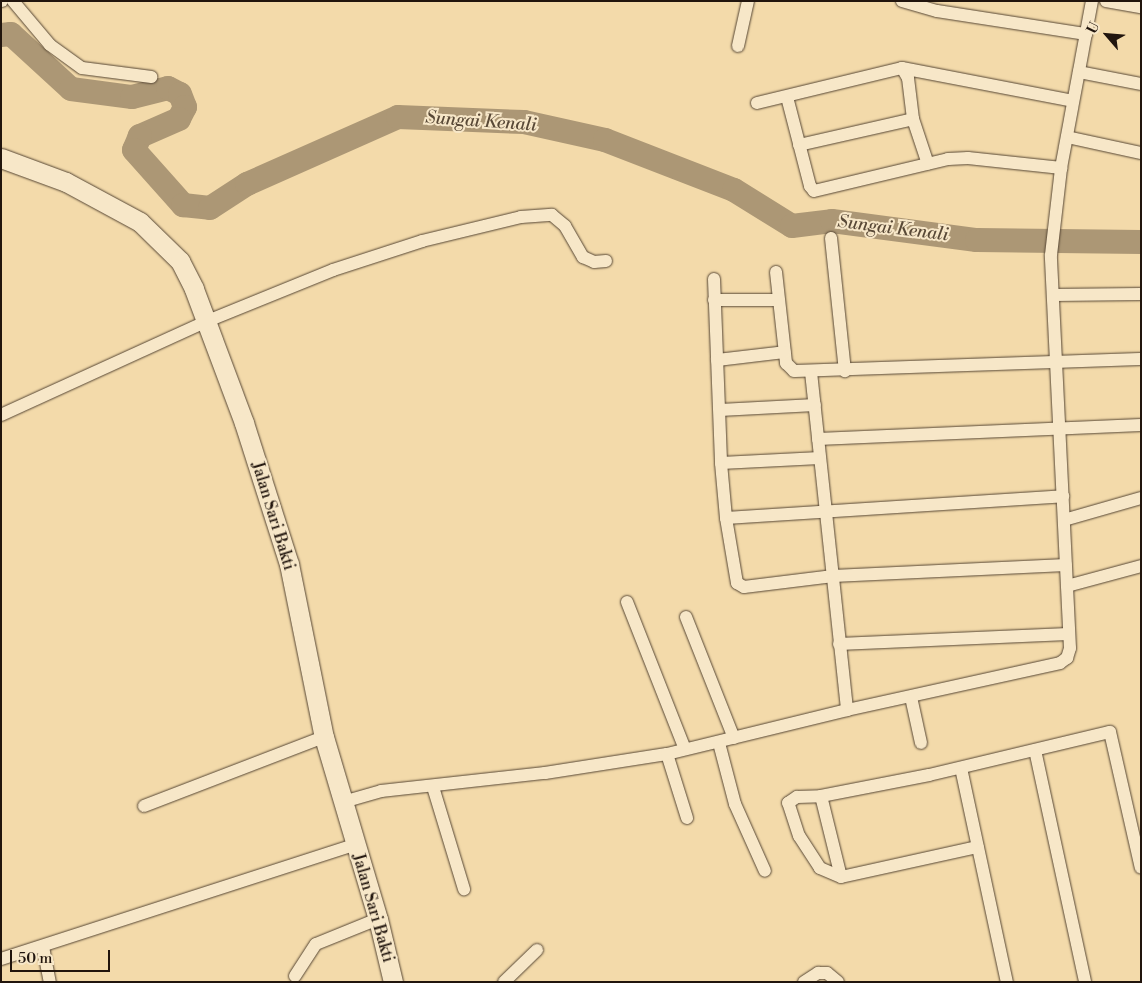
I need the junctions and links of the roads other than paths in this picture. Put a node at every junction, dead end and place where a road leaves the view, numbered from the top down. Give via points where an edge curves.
1 (13, 1) edge
2 (748, 1) edge
3 (902, 1) edge
4 (1092, 1) edge
5 (1106, 1) edge
6 (1141, 7) edge
7 (1086, 34) junction
8 (738, 46) dead end
9 (902, 68) junction
10 (1079, 72) junction
11 (151, 77) dead end
12 (1141, 84) edge
13 (787, 97) junction
14 (1073, 101) junction
15 (757, 103) dead end
16 (913, 118) junction
17 (1067, 137) junction
18 (800, 145) junction
19 (1141, 153) edge
20 (1, 158) edge
21 (928, 164) junction
22 (1061, 168) junction
23 (831, 238) dead end
24 (606, 261) dead end
25 (776, 272) dead end
26 (714, 279) dead end
27 (1141, 294) edge
28 (1054, 295) junction
29 (714, 300) junction
30 (778, 300) junction
31 (205, 322) junction
32 (785, 352) junction
33 (1141, 359) edge
34 (717, 360) junction
35 (1056, 364) junction
36 (845, 371) junction
37 (811, 372) junction
38 (815, 405) junction
39 (720, 410) junction
40 (1, 415) edge
41 (1141, 425) edge
42 (1060, 431) junction
43 (818, 439) junction
44 (820, 458) junction
45 (721, 463) junction
46 (1063, 496) junction
47 (1141, 498) edge
48 (826, 511) junction
49 (726, 518) junction
50 (1064, 520) junction
51 (1066, 565) junction
52 (1141, 566) edge
53 (833, 576) junction
54 (1067, 586) junction
55 (627, 602) dead end
56 (686, 617) dead end
57 (1068, 634) junction
58 (839, 644) junction
59 (911, 697) junction
60 (846, 710) junction
61 (324, 737) junction
62 (734, 738) junction
63 (719, 743) junction
64 (921, 743) dead end
65 (685, 749) junction
66 (1034, 750) junction
67 (666, 754) junction
68 (961, 768) junction
69 (433, 787) junction
70 (821, 796) junction
71 (343, 802) junction
72 (144, 806) dead end
73 (687, 818) dead end
74 (355, 845) junction
75 (978, 847) junction
76 (1141, 868) edge
77 (765, 871) dead end
78 (841, 877) junction
79 (464, 889) dead end
80 (378, 919) junction
81 (42, 947) junction
82 (537, 950) dead end
83 (1, 959) edge
84 (295, 976) dead end
85 (50, 982) edge
86 (393, 982) edge
87 (504, 982) edge
88 (804, 982) edge
89 (838, 982) edge
90 (1007, 982) edge
91 (1085, 982) edge

1 - 11 street via 50,45 82,68
2 - 8 street
3 - 7 street via 937,10
4 - 7 street
5 - 6 street
7 - 10 street
9 - 13 street
9 - 14 street
9 - 16 street via 908,78
10 - 12 street
10 - 14 street
13 - 15 street
13 - 18 street
14 - 17 street
16 - 18 street
16 - 21 street
17 - 19 street
17 - 22 street
18 - 21 street via 810,186 819,192
20 - 31 main road, Jalan Sari Bakti via 66,182 140,222 180,260
21 - 22 street via 968,158
22 - 28 street via 1052,228
23 - 36 street
24 - 31 street via 594,262 583,257 560,221 552,215 540,214 413,244 333,270
25 - 30 street
26 - 29 street
27 - 28 street
28 - 35 street
29 - 30 street
29 - 34 street
30 - 32 street
31 - 40 street
31 - 61 main road, Jalan Sari Bakti via 244,423 289,564
32 - 34 street
32 - 37 street via 788,368 794,372
33 - 35 street
34 - 39 street
35 - 36 street
35 - 42 street
36 - 37 street
37 - 38 street
38 - 39 street
38 - 43 street
39 - 45 street
41 - 42 street
42 - 43 street
42 - 46 street
43 - 44 street
44 - 45 street
44 - 48 street
45 - 49 street
46 - 48 street
46 - 50 street
47 - 50 street
48 - 49 street
48 - 53 street
49 - 53 street via 737,583 744,587
50 - 51 street
51 - 53 street
51 - 54 street
52 - 54 street
53 - 58 street
54 - 57 street
55 - 65 street
56 - 62 street
57 - 58 street
57 - 59 street via 1070,648 1067,658 1060,664
58 - 60 street
59 - 60 street
59 - 64 street
60 - 62 street
61 - 71 main road, Jalan Sari Bakti
61 - 72 street
62 - 63 street
63 - 65 street
63 - 77 street via 735,804
65 - 67 street
66 - 68 street
66 - 76 street via 1110,732
66 - 91 street
67 - 69 street
67 - 73 street
68 - 70 street
68 - 75 street
69 - 71 street via 381,791
69 - 79 street
70 - 78 street
70 - 78 street via 797,797 788,803 789,812 799,836 820,868
71 - 74 main road, Jalan Sari Bakti
74 - 80 main road, Jalan Sari Bakti
74 - 81 street
75 - 78 street
75 - 90 street
80 - 84 street via 316,944
80 - 86 main road, Jalan Sari Bakti
81 - 83 street
81 - 85 street
82 - 87 street
88 - 89 street via 818,973 827,973

